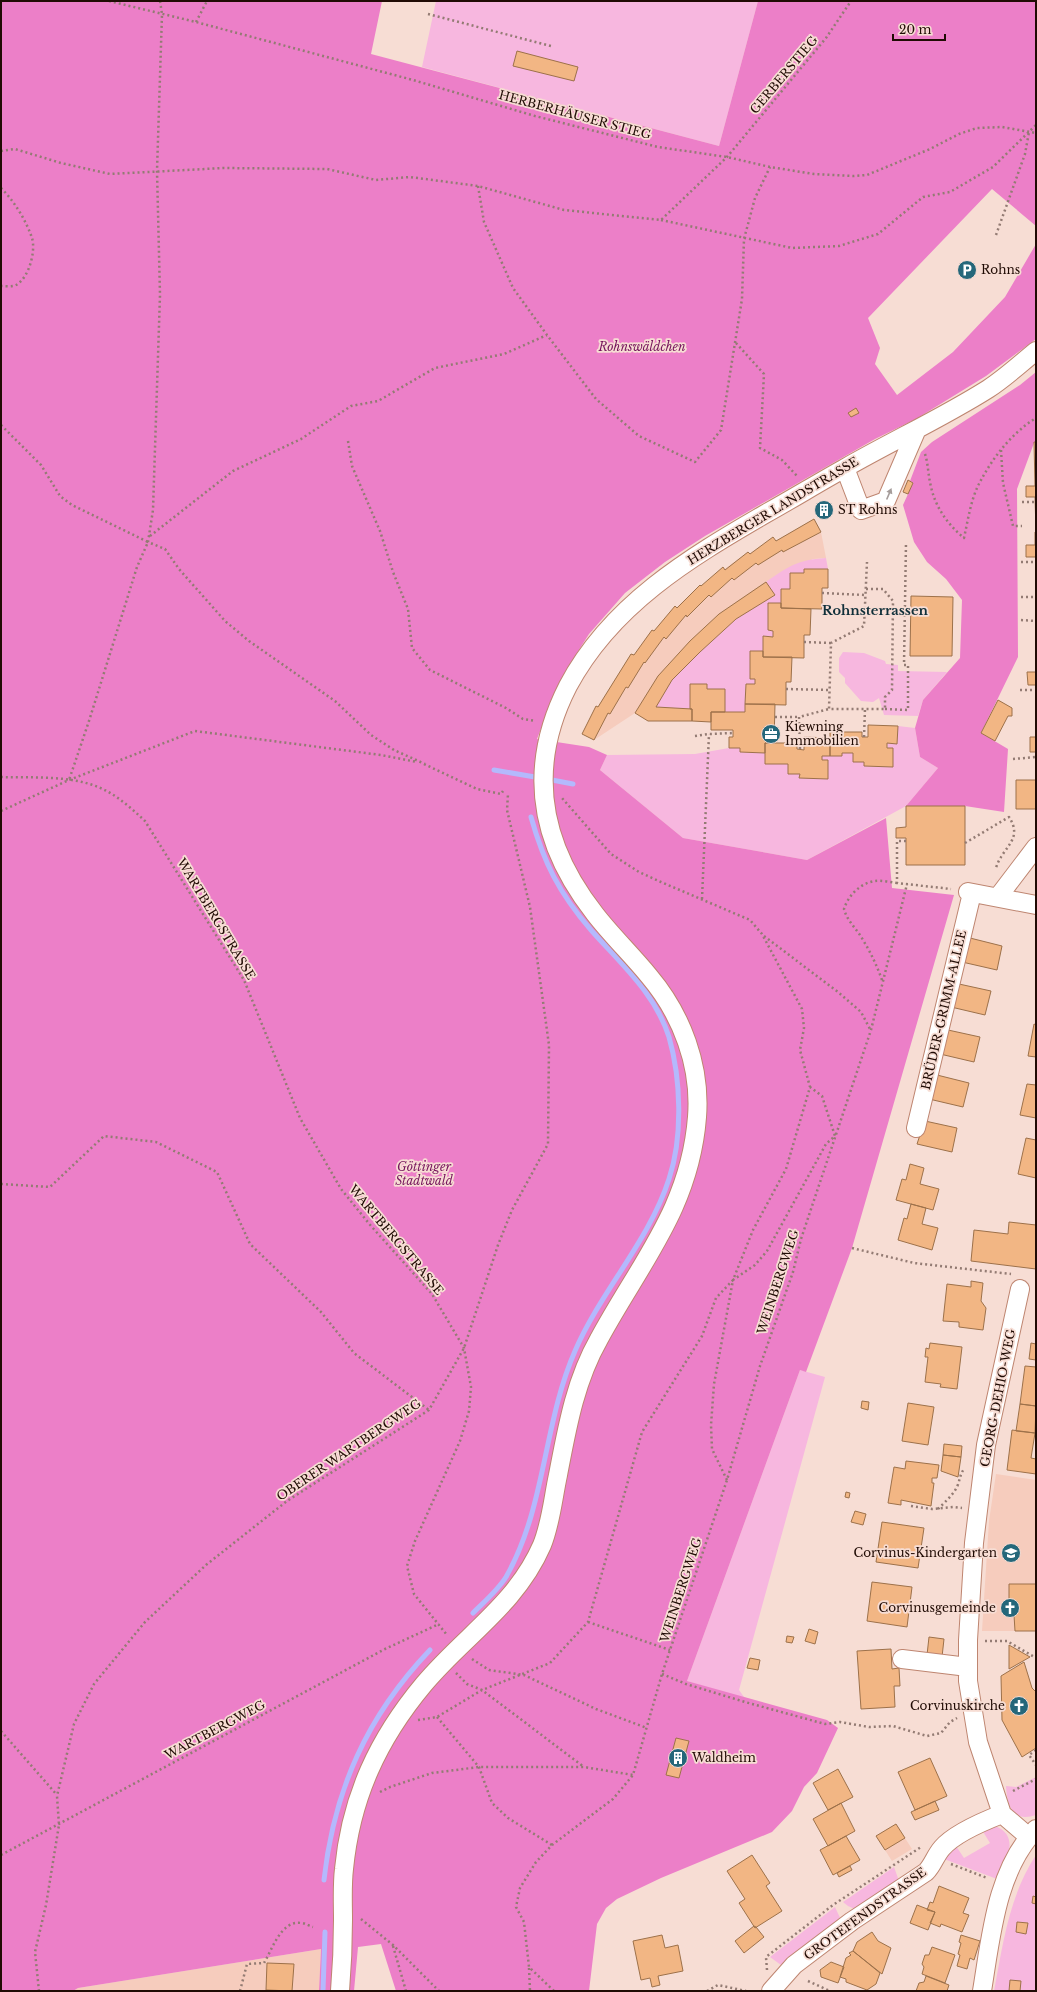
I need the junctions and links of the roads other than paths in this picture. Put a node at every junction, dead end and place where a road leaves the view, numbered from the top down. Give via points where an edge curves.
1 (1036, 351) edge
2 (917, 429) junction
3 (845, 468) junction
4 (1036, 847) edge
5 (998, 897) junction
6 (1036, 905) edge
7 (916, 1128) dead end
8 (1017, 1282) road end
9 (902, 1659) dead end
10 (968, 1667) junction
11 (999, 1807) junction
12 (1033, 1833) edge
13 (769, 1984) edge
14 (340, 1991) edge
15 (982, 1991) edge

1 - 2 street, HERZBERGER LANDSTRASSE via 992,386
2 - 3 street, HERZBERGER LANDSTRASSE
3 -> 2 street via 861,510 886,501
3 - 14 street, HERZBERGER LANDSTRASSE via 707,548 631,606 583,662 567,688 552,724 546,746 542,788 547,822 570,879 596,915 654,980 681,1026 696,1077 698,1098 692,1159 681,1194 669,1220 646,1263 598,1340 584,1371 571,1410 550,1517 542,1544 524,1579 501,1608 426,1682 392,1725 373,1761 356,1807 343,1870
4 - 5 street
5 - 6 street
5 - 7 street, BRÜDER-GRIMM-ALLEE via 970,892
8 - 10 street, GEORG-DEHIO-WEG via 986,1445 974,1543
9 - 10 street
10 - 11 street, GEORG-DEHIO-WEG via 978,1742
11 - 12 street
11 - 13 street, GROTEFENDSTRASSE via 984,1821 950,1841 926,1872 852,1921 782,1977
12 - 15 street via 1004,1885 994,1922

